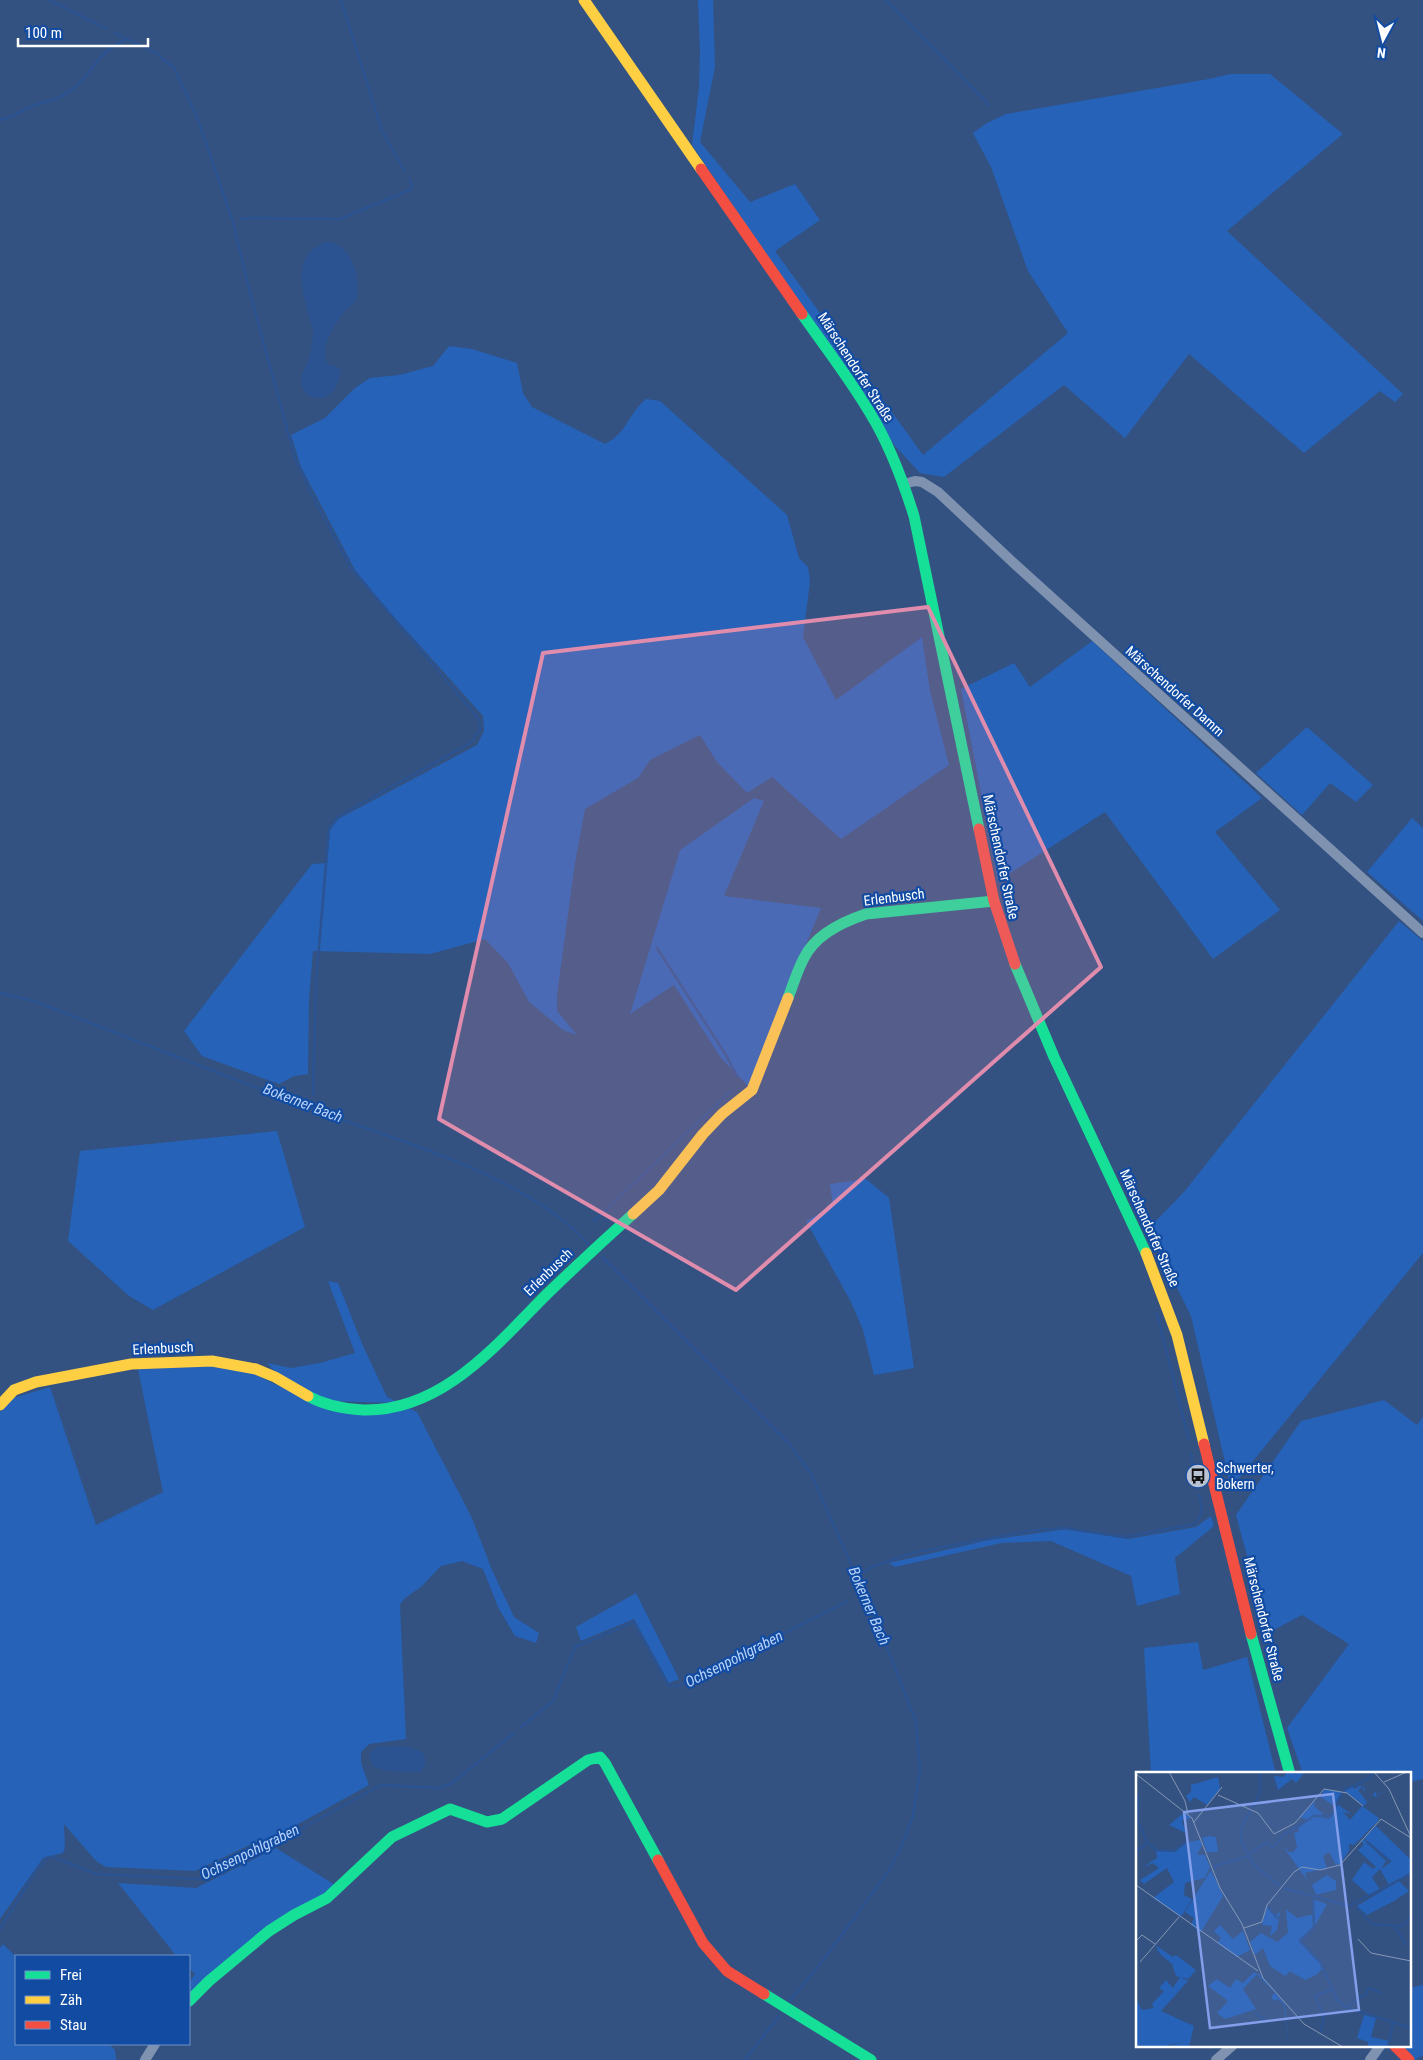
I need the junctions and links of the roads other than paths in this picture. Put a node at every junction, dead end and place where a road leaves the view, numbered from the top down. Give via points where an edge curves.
1 (584, 0) edge
2 (904, 484) junction
3 (994, 901) junction
4 (1423, 933) edge
5 (0, 1405) edge
6 (1289, 1772) edge
7 (190, 2000) edge
8 (154, 2045) edge
9 (1230, 2048) edge
10 (1379, 2048) edge
11 (1397, 2048) edge
12 (145, 2060) edge
13 (871, 2060) edge
14 (1216, 2060) edge
15 (1370, 2060) edge
16 (1409, 2060) edge

1 - 2 street, Märschendorfer Straße via 870,412 890,447
2 - 3 street, Märschendorfer Straße via 920,544
2 - 4 street, Märschendorfer Damm via 922,482 938,492
3 - 5 street, Erlenbusch via 866,914 846,920 814,942 804,957 752,1090 702,1134 659,1190 479,1362 414,1402 377,1410 338,1407 310,1398 256,1369 212,1361 131,1364 36,1382 14,1390
3 - 6 street, Märschendorfer Straße via 1021,984 1168,1304
7 - 13 street via 269,1931 327,1898 392,1836 450,1809 488,1822 502,1819 588,1760 600,1758 703,1943 727,1971
8 - 12 street
9 - 14 street
10 - 15 street
11 - 16 street

